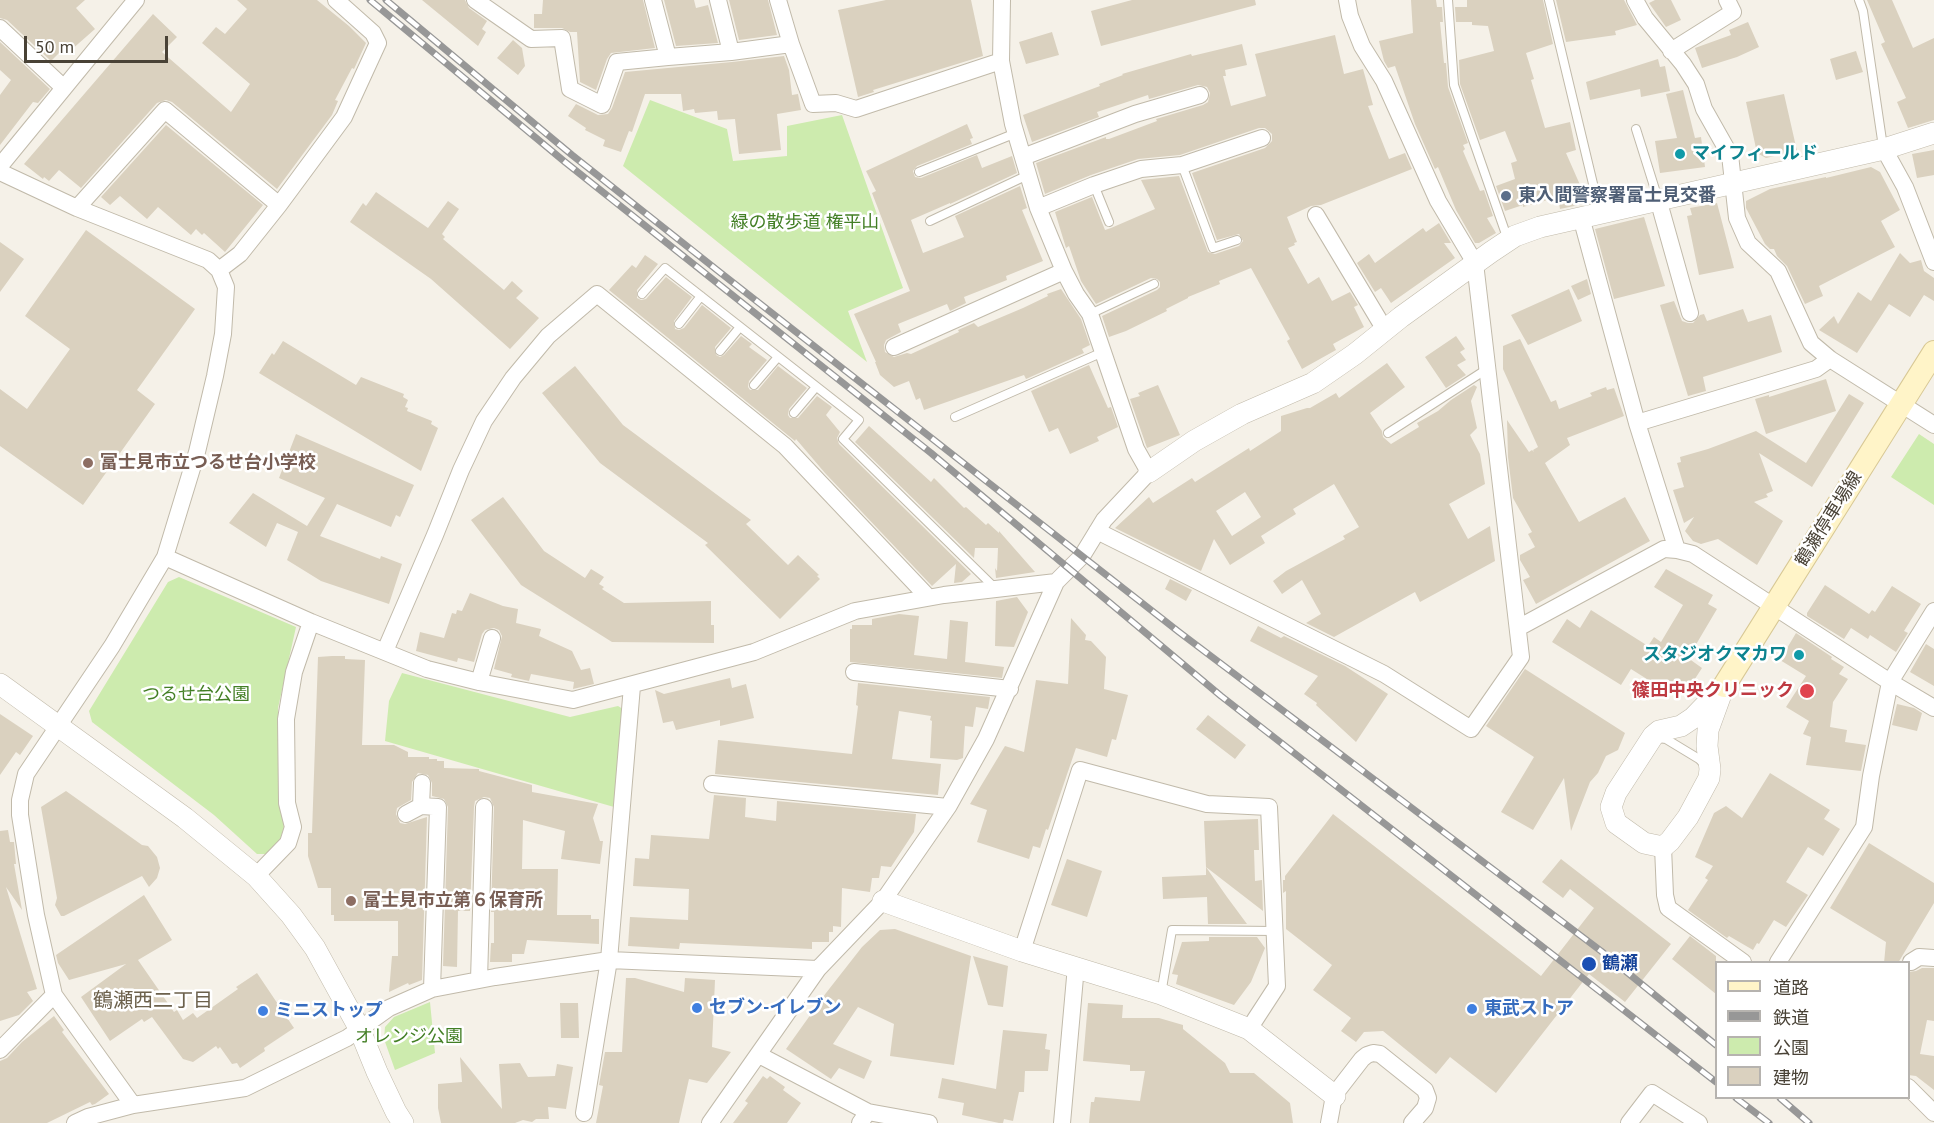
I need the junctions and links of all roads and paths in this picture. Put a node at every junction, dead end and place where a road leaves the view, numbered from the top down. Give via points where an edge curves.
1 (336, 0) edge
2 (475, 0) edge
3 (653, 0) edge
4 (718, 0) edge
5 (778, 0) edge
6 (1002, 0) edge
7 (1347, 0) edge
8 (1448, 0) edge
9 (1549, 0) edge
10 (1635, 0) edge
11 (1727, 0) edge
12 (1859, 0) edge
13 (129, 3) edge
14 (0, 28) edge
15 (791, 44) junction
16 (1671, 51) junction
17 (731, 52) junction
18 (668, 57) junction
19 (1001, 61) junction
20 (64, 88) junction
21 (1200, 94) dead end
22 (1636, 129) dead end
23 (1016, 133) junction
24 (1934, 134) edge
25 (1262, 138) dead end
26 (1884, 149) junction
27 (1023, 157) junction
28 (1182, 165) junction
29 (0, 166) edge
30 (0, 172) edge
31 (919, 172) dead end
32 (1030, 174) junction
33 (1732, 182) junction
34 (1094, 184) junction
35 (1658, 199) junction
36 (279, 205) junction
37 (77, 207) junction
38 (1038, 208) junction
39 (1316, 215) dead end
40 (1590, 215) junction
41 (930, 221) dead end
42 (1109, 222) dead end
43 (1237, 240) dead end
44 (1508, 240) junction
45 (1934, 262) edge
46 (1475, 263) junction
47 (219, 270) junction
48 (1064, 271) junction
49 (1154, 284) dead end
50 (642, 294) dead end
51 (701, 296) junction
52 (1690, 313) dead end
53 (1090, 314) junction
54 (679, 324) dead end
55 (740, 327) junction
56 (1385, 330) junction
57 (894, 347) dead end
58 (720, 351) dead end
59 (1104, 352) junction
60 (1934, 352) edge
61 (778, 357) junction
62 (1830, 359) junction
63 (1488, 368) junction
64 (754, 385) dead end
65 (816, 387) junction
66 (1901, 404) junction
67 (794, 413) dead end
68 (955, 417) dead end
69 (1637, 423) junction
70 (1934, 425) edge
71 (1388, 433) dead end
72 (1149, 472) junction
73 (1097, 531) junction
74 (1677, 550) junction
75 (165, 557) junction
76 (1056, 582) junction
77 (995, 588) junction
78 (928, 597) junction
79 (1774, 606) junction
80 (1934, 611) edge
81 (311, 622) junction
82 (1518, 628) junction
83 (492, 638) dead end
84 (385, 651) junction
85 (854, 672) dead end
86 (479, 682) junction
87 (1890, 682) junction
88 (0, 684) edge
89 (632, 686) junction
90 (1725, 686) junction
91 (1010, 689) junction
92 (1934, 708) edge
93 (58, 726) junction
94 (1649, 741) junction
95 (1710, 772) junction
96 (422, 783) dead end
97 (712, 784) dead end
98 (484, 807) dead end
99 (948, 807) junction
100 (1663, 847) junction
101 (256, 876) junction
102 (883, 901) junction
103 (1275, 931) junction
104 (1022, 951) junction
105 (1934, 958) edge
106 (609, 960) junction
107 (1740, 961) edge
108 (1779, 961) edge
109 (1911, 962) dead end
110 (1076, 966) junction
111 (818, 969) junction
112 (479, 980) junction
113 (432, 989) junction
114 (1161, 994) junction
115 (54, 995) junction
116 (359, 1028) junction
117 (1249, 1029) junction
118 (0, 1050) edge
119 (759, 1055) junction
120 (1910, 1089) edge
121 (1335, 1096) junction
122 (133, 1105) junction
123 (584, 1113) dead end
124 (1934, 1113) edge
125 (864, 1117) edge
126 (75, 1123) edge
127 (403, 1123) edge
128 (710, 1123) edge
129 (929, 1123) edge
130 (1062, 1123) edge
131 (1329, 1123) edge
132 (1412, 1123) edge
133 (1629, 1123) edge
134 (1699, 1123) edge

1 - 36 street via 374,33 378,43 344,117
2 - 18 street via 531,39 562,38 570,89 602,105 617,62
3 - 18 street
4 - 17 street
5 - 15 street
6 - 19 street
7 - 46 street via 1362,46 1384,81 1438,201
8 - 44 lane via 1454,85
9 - 40 lane
10 - 16 street
11 - 16 street via 1733,12
12 - 26 lane
13 - 20 street
14 - 20 street
15 - 17 street
15 - 19 street via 813,104 836,103 856,109
16 - 33 street via 1696,84 1704,109 1730,155
17 - 18 street
19 - 23 street
20 - 29 street
21 - 27 street
22 - 35 lane
23 - 27 street
23 - 31 lane
24 - 26 street
25 - 28 street
26 - 33 street
26 - 45 street via 1905,187
27 - 32 street
28 - 34 street via 1141,169
28 - 43 lane via 1213,248
30 - 37 street
32 - 38 street
32 - 41 lane
33 - 35 street
33 - 62 street via 1737,218 1748,243 1778,271 1811,343
34 - 38 street
34 - 42 lane
35 - 40 street
35 - 52 street
36 - 37 street via 165,110
36 - 47 street via 240,254
37 - 47 street via 208,261
38 - 48 street
39 - 56 street
40 - 44 street via 1540,227
40 - 69 street
44 - 46 street
46 - 56 street
46 - 63 street
47 - 75 street via 226,287 226,305 217,366
48 - 53 street
48 - 57 street
49 - 53 lane
50 - 51 lane via 665,268
51 - 54 lane
51 - 55 lane
53 - 59 street
55 - 58 lane
55 - 61 lane
56 - 72 street via 1313,383 1242,414
59 - 68 lane
59 - 72 street via 1136,449
60 - 66 main road, 鶴瀬停車場線
61 - 64 lane
61 - 65 lane
62 - 66 street
62 - 69 street via 1816,369
63 - 71 lane
63 - 82 street
65 - 67 lane
65 - 77 lane via 859,420 843,440
66 - 70 street
66 - 79 main road, 鶴瀬停車場線
69 - 74 street
72 - 73 street
73 - 76 street via 1082,556
73 - 82 street via 1384,674 1471,729 1521,657
74 - 79 street via 1693,554
74 - 82 street via 1664,549
75 - 81 street
75 - 93 street
76 - 77 street
76 - 91 street
77 - 78 street
78 - 84 street via 785,446 597,294 548,336 484,421
78 - 89 street via 855,611 754,652
79 - 87 street
79 - 90 main road, 鶴瀬停車場線
80 - 87 street
81 - 84 street
81 - 101 street via 294,672 286,719 287,802 293,827 288,843
83 - 86 street
84 - 86 street via 427,669
85 - 91 street
86 - 89 street via 573,700
87 - 92 street
87 - 108 street via 1864,827
88 - 93 street
89 - 106 street
90 - 94 street via 1693,718 1681,726 1659,731
90 - 95 street via 1708,730
91 - 99 street
93 - 101 street
93 - 115 street via 26,774 20,815
94 - 95 lane via 1666,739 1699,759
94 - 100 street via 1611,807 1616,823 1644,843
95 - 100 street via 1688,817
96 - 113 street via 414,810 438,807
97 - 99 street
98 - 112 street
99 - 102 street
100 - 107 street via 1668,908
101 - 116 street via 315,948
102 - 104 street
102 - 111 street
103 - 104 street via 1269,807 1207,804 1080,770
103 - 114 lane via 1172,930
103 - 117 street via 1277,986
104 - 110 street
105 - 109 street via 1919,957
106 - 111 street
106 - 112 street
106 - 123 street
110 - 114 street
110 - 130 street
111 - 119 street
112 - 113 street
113 - 116 street via 389,1008
114 - 117 street
115 - 118 street
115 - 122 street
116 - 122 street via 347,1038 245,1088
116 - 127 street
117 - 121 street
119 - 125 street
119 - 128 street
120 - 124 street
121 - 131 street
121 - 132 street via 1362,1059 1380,1054 1425,1090 1425,1108
122 - 126 street
125 - 129 street
133 - 134 street via 1652,1093

